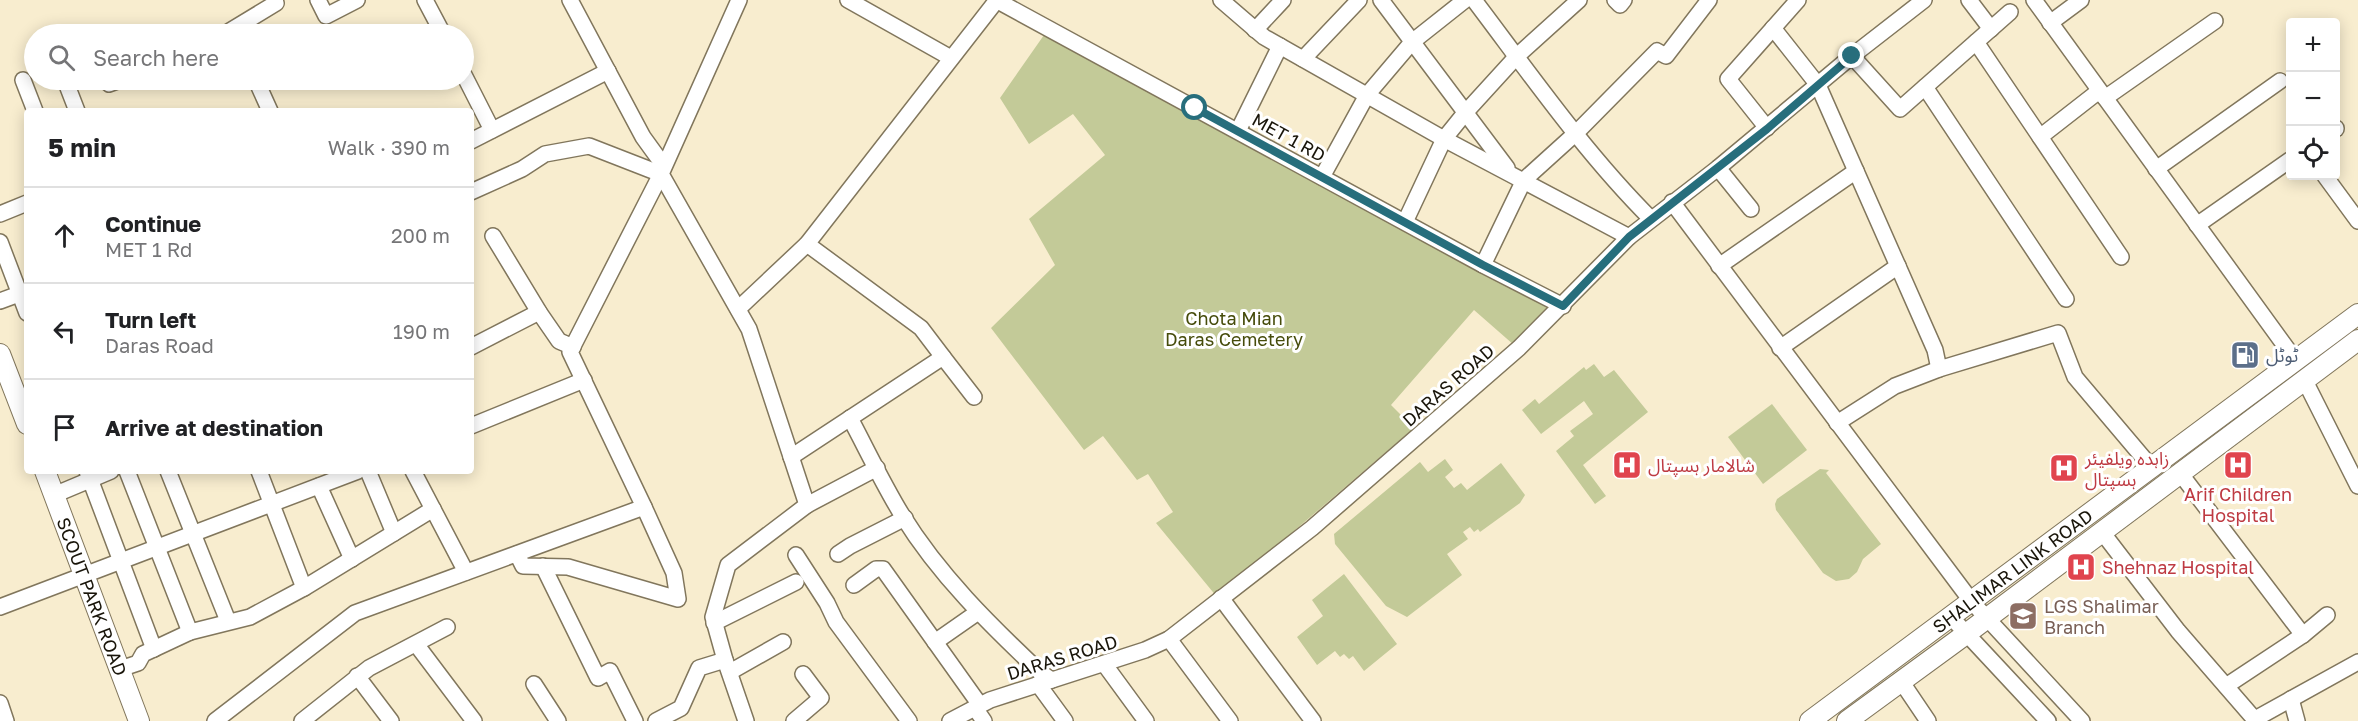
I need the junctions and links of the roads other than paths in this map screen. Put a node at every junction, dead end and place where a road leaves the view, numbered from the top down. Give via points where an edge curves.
1 (318, 0) edge
2 (357, 0) edge
3 (425, 0) edge
4 (570, 0) edge
5 (739, 0) edge
6 (848, 0) edge
7 (997, 0) edge
8 (1221, 0) edge
9 (1283, 0) edge
10 (1359, 0) edge
11 (1381, 0) edge
12 (1465, 0) edge
13 (1580, 0) edge
14 (1615, 0) edge
15 (1624, 0) edge
16 (1708, 0) edge
17 (1798, 0) edge
18 (1924, 0) edge
19 (1969, 0) edge
20 (2034, 0) edge
21 (2081, 0) edge
22 (278, 1) edge
23 (1481, 2) edge
24 (1906, 5) edge
25 (2010, 12) dead end
26 (2215, 21) dead end
27 (2050, 23) junction
28 (244, 24) edge
29 (438, 24) edge
30 (1773, 28) junction
31 (1991, 29) junction
32 (1255, 30) junction
33 (1412, 42) junction
34 (1976, 42) junction
35 (1280, 46) junction
36 (1517, 56) junction
37 (1852, 56) junction
38 (951, 58) junction
39 (1303, 59) junction
40 (608, 72) junction
41 (2280, 81) dead end
42 (1818, 84) junction
43 (1925, 87) junction
44 (27, 90) edge
45 (69, 90) edge
46 (261, 90) edge
47 (472, 90) edge
48 (2102, 94) junction
49 (1367, 95) junction
50 (34, 108) edge
51 (76, 108) edge
52 (269, 108) edge
53 (1465, 113) junction
54 (1767, 129) junction
55 (492, 130) junction
56 (1238, 131) junction
57 (1576, 133) junction
58 (2040, 137) junction
59 (474, 139) edge
60 (1444, 139) junction
61 (2286, 163) edge
62 (1718, 168) junction
63 (2156, 169) junction
64 (663, 170) junction
65 (1856, 171) junction
66 (1509, 172) junction
67 (1322, 177) junction
68 (1524, 180) junction
69 (2328, 180) edge
70 (474, 191) edge
71 (1672, 202) junction
72 (24, 204) edge
73 (1751, 209) dead end
74 (0, 214) edge
75 (1651, 219) junction
76 (2358, 221) edge
77 (1405, 222) junction
78 (2197, 225) junction
79 (493, 236) dead end
80 (1629, 237) junction
81 (0, 242) edge
82 (807, 244) junction
83 (2121, 256) dead end
84 (1483, 265) junction
85 (1719, 266) junction
86 (1898, 266) junction
87 (23, 292) edge
88 (2066, 299) dead end
89 (0, 301) edge
90 (1563, 306) junction
91 (738, 309) junction
92 (539, 312) junction
93 (2358, 314) edge
94 (2358, 340) edge
95 (474, 345) edge
96 (573, 347) junction
97 (1780, 348) junction
98 (0, 354) edge
99 (943, 357) junction
100 (1939, 369) junction
101 (2300, 370) junction
102 (584, 380) junction
103 (20, 384) edge
104 (974, 397) dead end
105 (24, 407) edge
106 (850, 418) junction
107 (1837, 423) junction
108 (474, 425) edge
109 (791, 457) junction
110 (877, 468) junction
111 (2152, 468) junction
112 (2180, 473) junction
113 (46, 474) edge
114 (128, 474) edge
115 (169, 474) edge
116 (260, 474) edge
117 (350, 474) edge
118 (369, 474) edge
119 (415, 474) edge
120 (88, 475) edge
121 (319, 486) junction
122 (2358, 486) edge
123 (54, 495) junction
124 (273, 503) junction
125 (807, 505) junction
126 (644, 507) junction
127 (433, 509) junction
128 (904, 518) junction
129 (2102, 532) junction
130 (193, 533) junction
131 (394, 533) junction
132 (157, 546) junction
133 (517, 554) junction
134 (796, 555) dead end
135 (838, 555) dead end
136 (352, 559) junction
137 (120, 560) junction
138 (543, 566) junction
139 (466, 572) junction
140 (85, 573) junction
141 (796, 582) dead end
142 (854, 585) dead end
143 (304, 588) junction
144 (1221, 598) junction
145 (1971, 602) junction
146 (0, 607) edge
147 (978, 612) junction
148 (2327, 615) dead end
149 (1951, 617) junction
150 (1986, 619) junction
151 (228, 621) junction
152 (714, 623) junction
153 (447, 627) dead end
154 (190, 632) junction
155 (1966, 634) junction
156 (2303, 635) junction
157 (1169, 639) junction
158 (783, 642) dead end
159 (935, 642) junction
160 (416, 644) junction
161 (154, 649) junction
162 (2358, 662) edge
163 (1105, 665) junction
164 (727, 666) junction
165 (120, 669) junction
166 (803, 674) dead end
167 (357, 676) junction
168 (1901, 681) junction
169 (1045, 682) junction
170 (534, 684) dead end
171 (2226, 686) junction
172 (2291, 699) junction
173 (0, 703) edge
174 (977, 706) junction
175 (675, 716) edge
176 (308, 719) edge
177 (2255, 720) edge
178 (6, 721) edge
179 (139, 721) edge
180 (215, 721) edge
181 (391, 721) edge
182 (474, 721) edge
183 (558, 721) edge
184 (635, 721) edge
185 (656, 721) edge
186 (746, 721) edge
187 (794, 721) edge
188 (909, 721) edge
189 (950, 721) edge
190 (984, 721) edge
191 (1065, 721) edge
192 (1146, 721) edge
193 (1230, 721) edge
194 (1312, 721) edge
195 (1810, 721) edge
196 (1847, 721) edge
197 (1928, 721) edge
198 (2048, 721) edge
199 (2082, 721) edge
200 (2297, 721) edge

1 - 2 street via 326,16
3 - 29 street
4 - 40 street
5 - 64 street
6 - 38 street
7 - 38 street
7 - 56 street, MET 1 RD
8 - 32 street
9 - 32 street
10 - 39 street
11 - 33 street
12 - 33 street
13 - 36 street
14 - 15 street via 1620,5
16 - 57 street via 1666,56 1657,51
17 - 30 street
18 - 24 street, DARAS ROAD
19 - 31 street
20 - 27 street
21 - 27 street
22 - 28 street
23 - 36 street
24 - 37 street, DARAS ROAD
25 - 31 street
26 - 48 street
27 - 48 street
30 - 42 street
30 - 54 street via 1728,79
31 - 34 street
32 - 35 street
33 - 49 street
33 - 53 street
34 - 43 street
34 - 58 street
35 - 39 street
35 - 56 street
36 - 53 street
36 - 57 street
37 - 42 street, DARAS ROAD
37 - 43 street via 1900,109
38 - 82 street
39 - 49 street
40 - 55 street
40 - 64 street
41 - 63 street
42 - 54 street, DARAS ROAD
42 - 65 street
43 - 88 street
44 - 50 street
45 - 51 street
46 - 52 street
47 - 55 street
48 - 58 street
48 - 63 street
49 - 60 street
49 - 67 street
53 - 60 street
53 - 66 street
54 - 62 street, DARAS ROAD
55 - 59 street
56 - 67 street, MET 1 RD
57 - 68 street
57 - 75 street
58 - 83 street
60 - 66 street
60 - 77 street
61 - 78 street
62 - 71 street, DARAS ROAD
62 - 73 street
63 - 78 street
64 - 70 street via 589,146 545,154
64 - 91 street
64 - 96 street
65 - 85 street
65 - 86 street
66 - 68 street
67 - 77 street, MET 1 RD
68 - 80 street
68 - 84 street
69 - 76 street
71 - 75 street, DARAS ROAD
71 - 85 street
72 - 74 street
75 - 80 street, DARAS ROAD
77 - 84 street, MET 1 RD
78 - 101 street
79 - 92 street
80 - 90 street, DARAS ROAD
81 - 87 street
82 - 91 street
82 - 99 street via 921,328
84 - 90 street, MET 1 RD
85 - 97 street
86 - 97 street
86 - 100 street via 1935,350
87 - 89 street
90 - 144 street, DARAS ROAD via 1378,473
91 - 109 street via 749,328
92 - 95 street
92 - 96 street via 559,341
93 - 101 main road, SHALIMAR LINK ROAD
94 - 101 main road, SHALIMAR LINK ROAD
96 - 102 street via 570,352
97 - 107 street
98 - 103 main road
99 - 104 street
99 - 106 street
100 - 107 street via 1895,386
100 - 111 street via 2058,333 2075,377
101 - 111 main road, SHALIMAR LINK ROAD
101 - 112 main road, SHALIMAR LINK ROAD
101 - 122 street
102 - 108 street
102 - 126 street
103 - 105 main road
106 - 109 street
106 - 110 street
107 - 145 street
109 - 125 street
110 - 125 street
110 - 128 street
111 - 145 main road, SHALIMAR LINK ROAD
112 - 129 main road, SHALIMAR LINK ROAD
112 - 156 street
113 - 123 main road, SCOUT PARK ROAD
114 - 132 street
115 - 130 street
116 - 124 street
117 - 121 street
118 - 131 street
119 - 127 street
120 - 123 street
120 - 137 street
121 - 124 street
121 - 136 street
123 - 140 main road, SCOUT PARK ROAD
124 - 130 street
124 - 143 street
125 - 152 street via 728,565
126 - 133 street
126 - 138 street via 674,573 678,599 568,567
127 - 131 street
127 - 139 street
128 - 135 street
128 - 147 street
129 - 150 main road, SHALIMAR LINK ROAD
129 - 171 street
130 - 132 street
130 - 151 street
131 - 136 street
132 - 137 street
132 - 154 street
133 - 138 street via 523,566
133 - 139 street
134 - 188 street via 836,622
136 - 143 street
137 - 140 street
137 - 161 street
138 - 184 street via 598,678 610,671
139 - 180 street via 355,613
140 - 146 street
140 - 165 main road, SCOUT PARK ROAD
141 - 152 street
142 - 159 street via 876,569 883,569
143 - 151 street via 250,617
144 - 157 street, DARAS ROAD
144 - 194 street
145 - 149 main road, SHALIMAR LINK ROAD
145 - 150 street
147 - 159 street
147 - 169 street via 1041,673
148 - 156 street
149 - 155 street
149 - 195 main road, SHALIMAR LINK ROAD
150 - 155 main road, SHALIMAR LINK ROAD
150 - 199 street
151 - 154 street
152 - 164 street
153 - 160 street
154 - 161 street
155 - 168 main road, SHALIMAR LINK ROAD
155 - 198 street
156 - 171 street
157 - 163 street, DARAS ROAD
157 - 193 street
158 - 164 street
159 - 174 street
160 - 167 street
160 - 182 street
161 - 165 street via 143,654 138,663
162 - 172 street
163 - 169 street, DARAS ROAD
163 - 192 street
164 - 175 street via 699,668
164 - 186 street
165 - 179 main road, SCOUT PARK ROAD
166 - 187 street via 821,698
167 - 176 street
167 - 181 street
168 - 196 main road, SHALIMAR LINK ROAD
168 - 197 street
169 - 174 street, DARAS ROAD
169 - 191 street
170 - 183 street
171 - 177 street
172 - 177 street
172 - 200 street
173 - 178 street
174 - 189 street, DARAS ROAD
174 - 190 street
175 - 185 street

